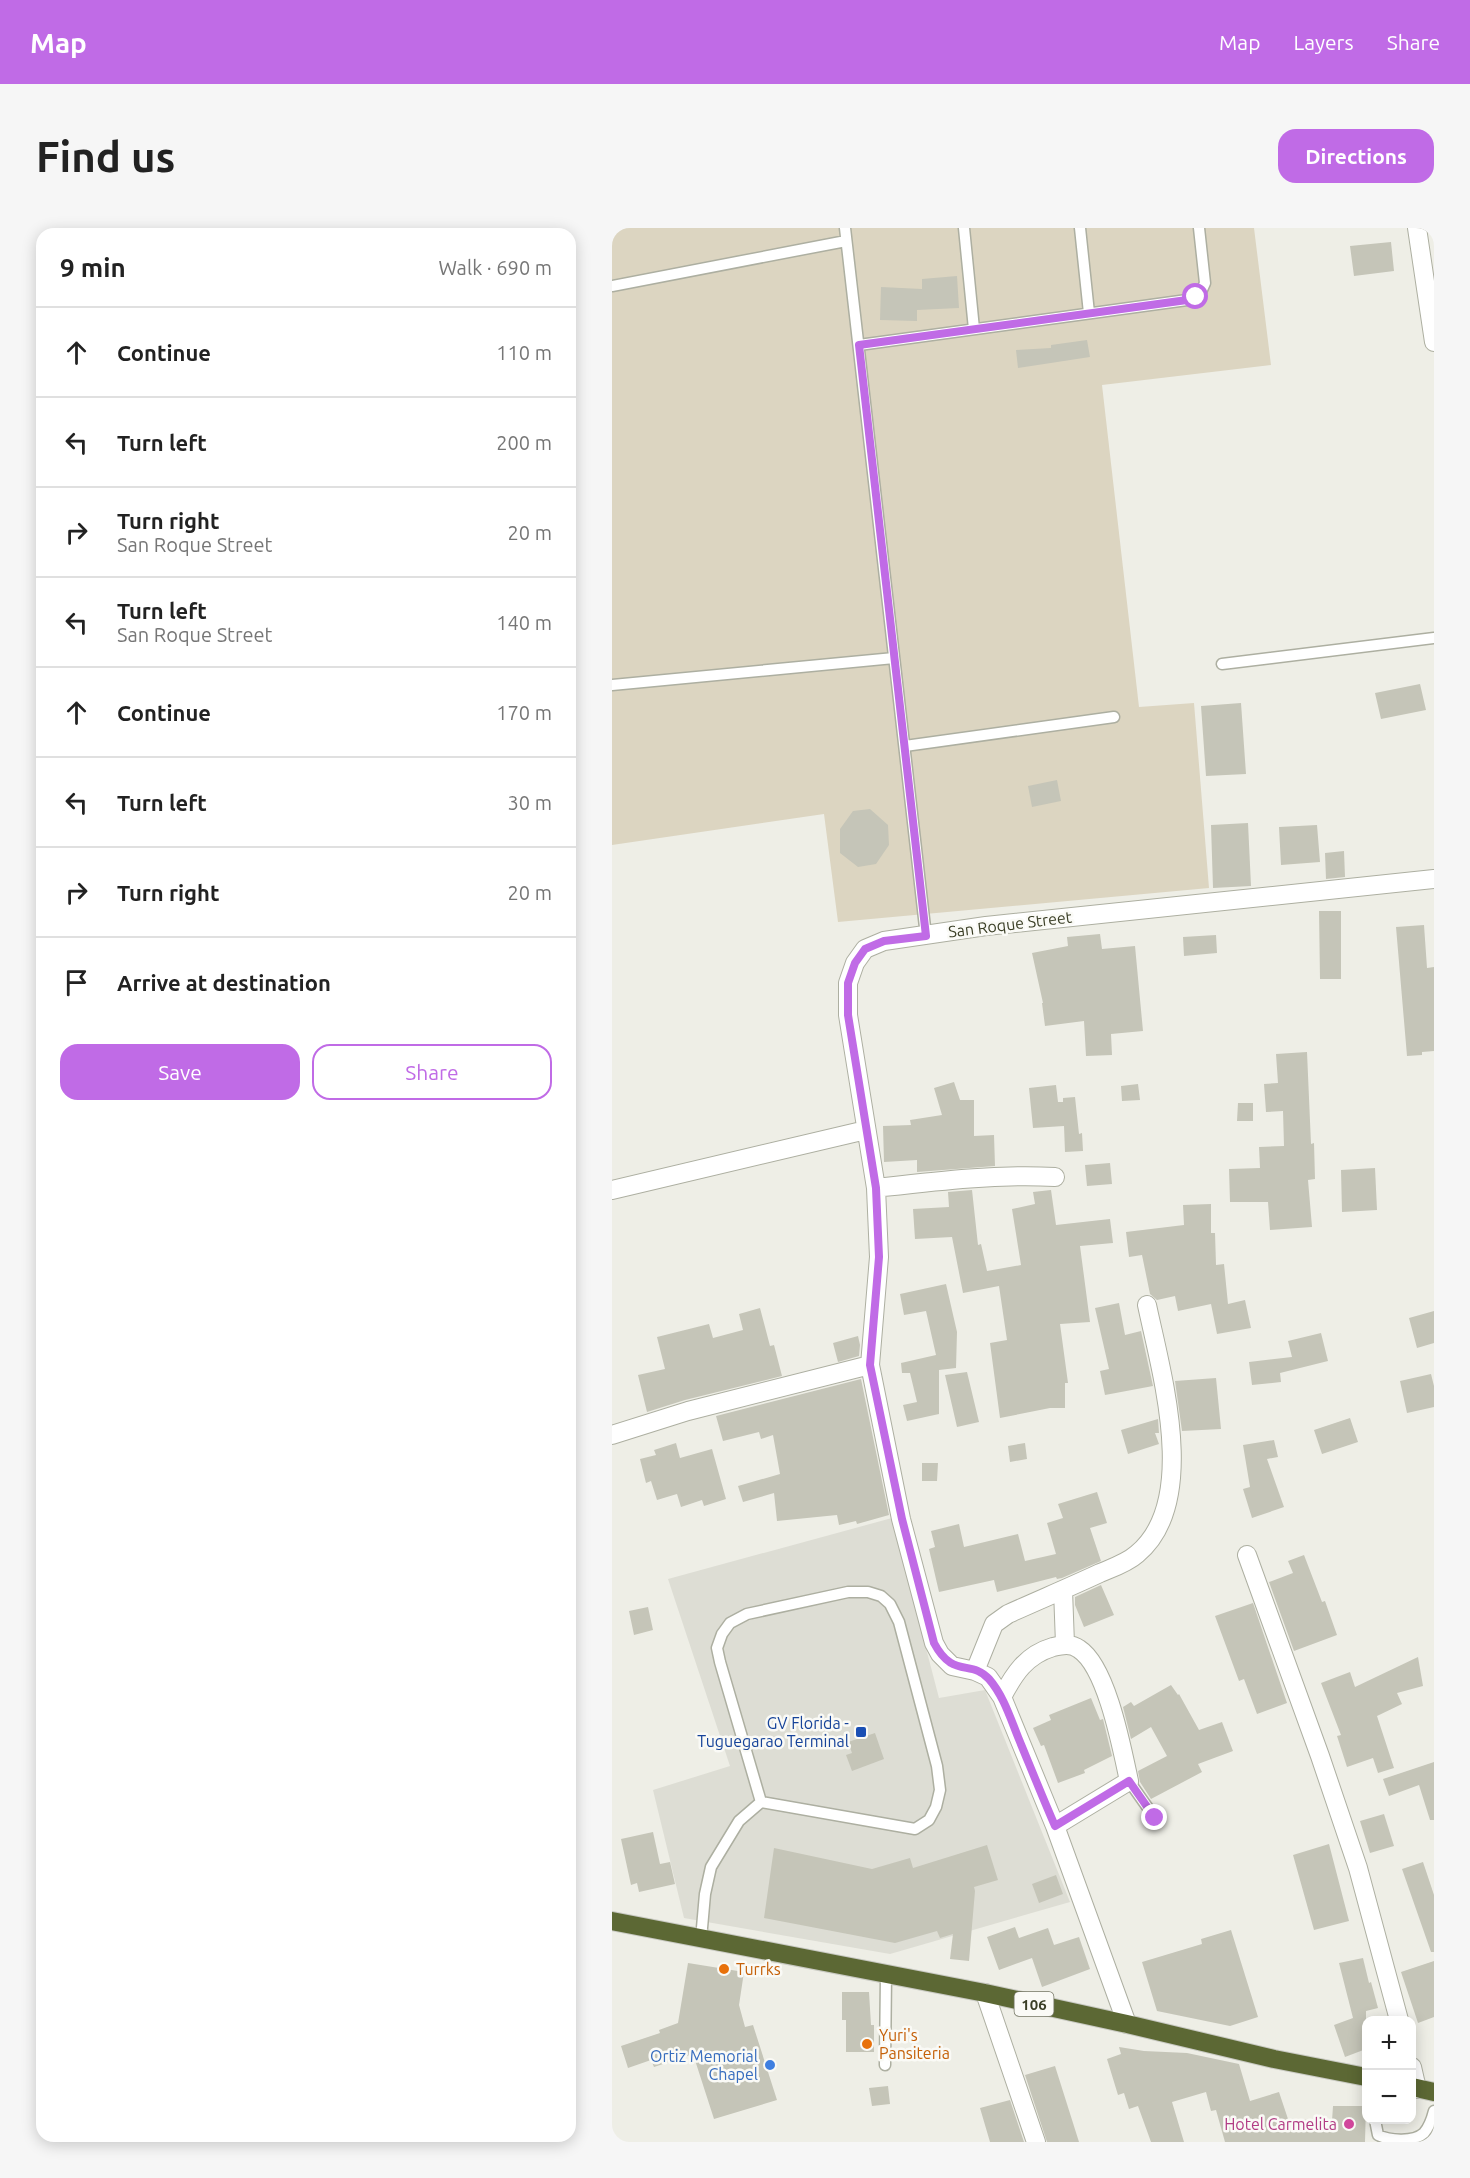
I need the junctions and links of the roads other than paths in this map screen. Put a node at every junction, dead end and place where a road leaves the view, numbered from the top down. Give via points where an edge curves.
1 (845, 228) edge
2 (964, 228) edge
3 (1080, 228) edge
4 (1200, 228) edge
5 (1417, 228) edge
6 (846, 241) junction
7 (612, 286) edge
8 (1089, 313) junction
9 (974, 329) junction
10 (1434, 342) edge
11 (859, 345) junction
12 (1434, 638) edge
13 (894, 658) junction
14 (1222, 664) dead end
15 (612, 685) edge
16 (1114, 717) dead end
17 (905, 746) junction
18 (1434, 879) edge
19 (926, 936) junction
20 (866, 1130) junction
21 (1055, 1177) dead end
22 (876, 1188) junction
23 (612, 1190) edge
24 (1147, 1305) dead end
25 (870, 1365) junction
26 (612, 1435) edge
27 (1247, 1555) dead end
28 (1063, 1590) junction
29 (1065, 1644) junction
30 (975, 1671) junction
31 (1002, 1697) junction
32 (1129, 1781) junction
33 (761, 1802) junction
34 (1155, 1818) dead end
35 (1055, 1826) junction
36 (612, 1921) edge
37 (701, 1939) junction
38 (886, 1975) junction
39 (985, 1993) junction
40 (1398, 2016) edge
41 (1127, 2024) junction
42 (885, 2065) dead end
43 (1413, 2070) edge
44 (1362, 2076) edge
45 (1421, 2089) edge
46 (1434, 2111) edge
47 (1376, 2124) edge
48 (1388, 2141) edge
49 (1036, 2142) edge

1 - 6 lane
2 - 9 lane
3 - 8 lane
4 - 8 lane via 1205,283 1196,297
5 - 10 street
6 - 7 lane
6 - 11 lane
8 - 9 lane
9 - 11 lane
11 - 13 lane
12 - 14 lane
13 - 15 lane
13 - 17 lane
16 - 17 lane
17 - 19 lane
18 - 19 street, San Roque Street via 986,926
19 - 20 street, San Roque Street via 884,941 865,949 848,983 848,1015
20 - 22 street, San Roque Street
20 - 23 street
21 - 22 street via 968,1177
22 - 25 street, San Roque Street via 879,1257
24 - 28 street via 1171,1440 1167,1506 1156,1532 1137,1554
25 - 26 street via 688,1411
25 - 30 street, San Roque Street via 902,1519 934,1643 952,1665
27 - 40 street via 1358,1868
28 - 29 street
28 - 30 street via 994,1624
29 - 31 street via 1028,1660 1015,1672
29 - 32 street via 1078,1648 1091,1659 1112,1711
30 - 31 street via 988,1677
31 - 35 street
32 - 34 lane
32 - 35 street
33 - 33 lane via 915,1829 929,1820 940,1790 937,1766 899,1622 881,1596 848,1592 747,1614 729,1623 722,1634 717,1648 720,1662
33 - 37 lane via 739,1821 711,1867
35 - 41 street
36 - 37 highway, 106
37 - 38 highway, 106
38 - 39 highway, 106
38 - 42 lane
39 - 41 highway, 106
39 - 49 street
41 - 44 highway, 106
43 - 45 street
46 - 48 lane via 1423,2135
47 - 48 lane via 1378,2135

